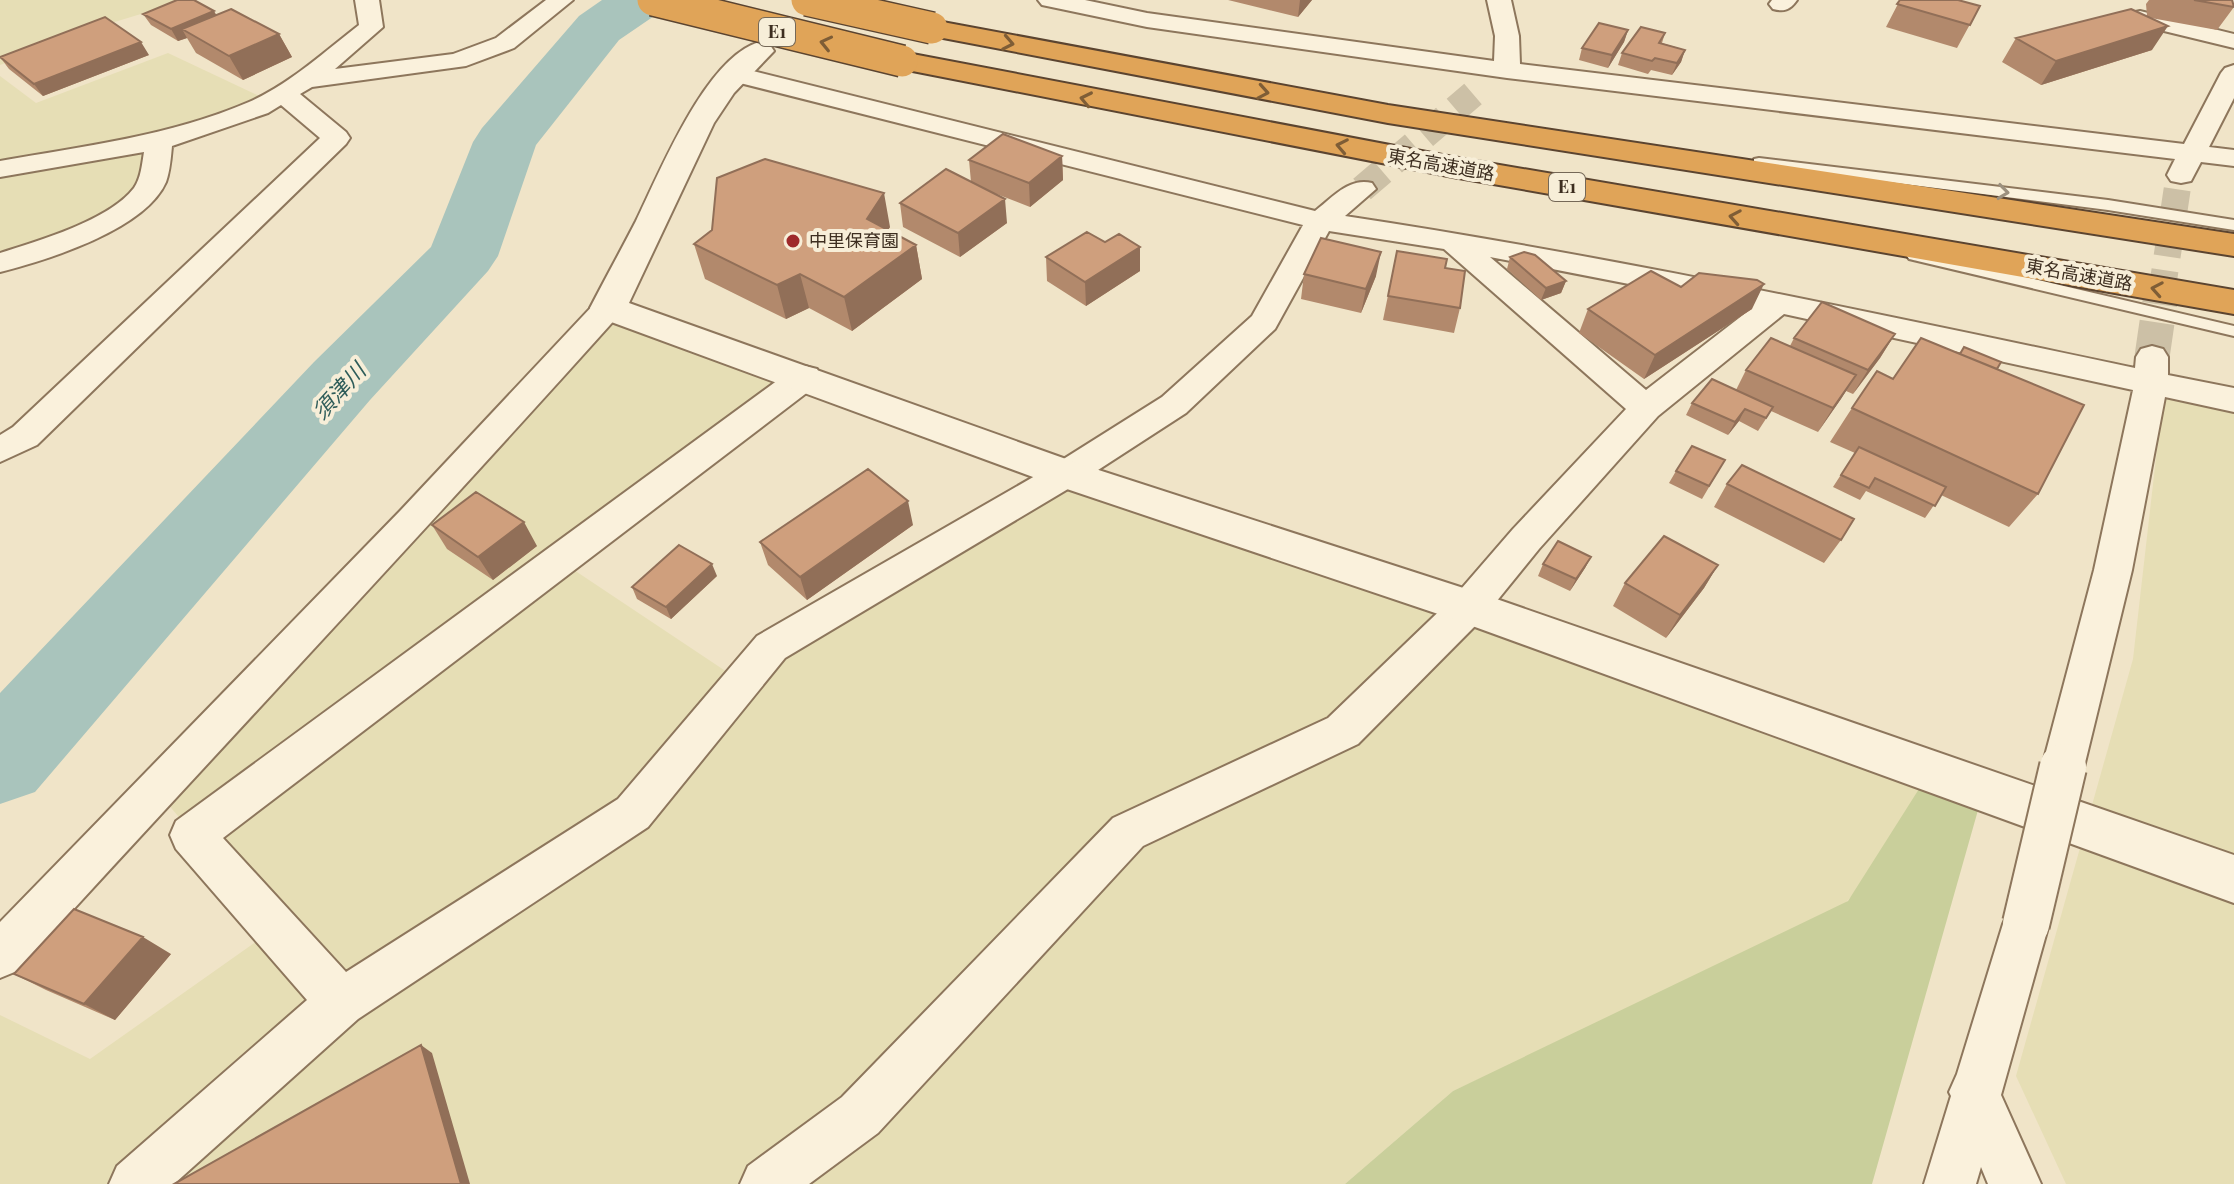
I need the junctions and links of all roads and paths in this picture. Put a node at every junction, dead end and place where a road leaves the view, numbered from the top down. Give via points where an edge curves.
1 (367, 0) edge
2 (518, 0) edge
3 (653, 0) edge
4 (807, 0) edge
5 (1050, 0) edge
6 (1499, 0) edge
7 (555, 4) edge
8 (2140, 18) edge
9 (2234, 41) edge
10 (760, 51) dead end
11 (1507, 70) junction
12 (2234, 73) edge
13 (733, 74) junction
14 (294, 86) junction
15 (1473, 94) tunnel mouth
16 (1454, 125) junction
17 (159, 141) junction
18 (2234, 158) edge
19 (2186, 165) junction
20 (0, 169) edge
21 (1362, 189) tunnel mouth
22 (1320, 221) junction
23 (1780, 225) junction
24 (2234, 225) edge
25 (1452, 241) junction
26 (2234, 245) edge
27 (0, 263) edge
28 (2234, 302) edge
29 (1778, 303) junction
30 (608, 308) junction
31 (2234, 331) edge
32 (2152, 369) junction
33 (805, 377) junction
34 (2234, 400) edge
35 (1646, 408) junction
36 (0, 450) edge
37 (1066, 474) junction
38 (1469, 607) junction
39 (2234, 879) edge
40 (0, 955) edge
41 (341, 1002) junction
42 (1974, 1092) junction
43 (135, 1184) edge
44 (766, 1184) edge
45 (1950, 1184) edge
46 (2015, 1184) edge

1 - 14 street via 371,27
2 - 7 street
23 -> 3 highway, 東名高速道路 / E1, bridge via 1161,113 902,61
4 -> 16 highway, E1, bridge via 1145,70
5 - 11 street via 1147,20
6 - 11 street
7 - 14 street via 505,43 457,61
8 - 9 street
10 - 13 street
11 - 15 street
11 - 19 street
12 - 19 street
13 - 22 street
13 - 30 street via 683,147
14 - 17 street via 259,107
14 - 36 street via 336,138 25,436
16 -> 24 lane
16 - 26 highway, E1
17 - 20 street
17 - 27 street via 151,186 116,216 55,246
18 - 19 street
21 - 22 street
22 - 25 street
22 - 37 street via 1264,322 1174,405
28 -> 23 highway, 東名高速道路 / E1
23 - 31 lane
25 - 29 street
25 - 35 street
29 - 32 street
29 - 35 street
30 - 33 street
30 - 40 street
32 - 34 street
32 - 42 street, bridge via 2113,570 2026,924
33 - 37 street
33 - 41 street via 192,835
35 - 38 street
37 - 38 street
37 - 41 street via 771,647 633,813
38 - 39 street
38 - 44 street via 1343,731 1128,832 860,1115
41 - 43 street
42 - 45 street
42 - 46 street

